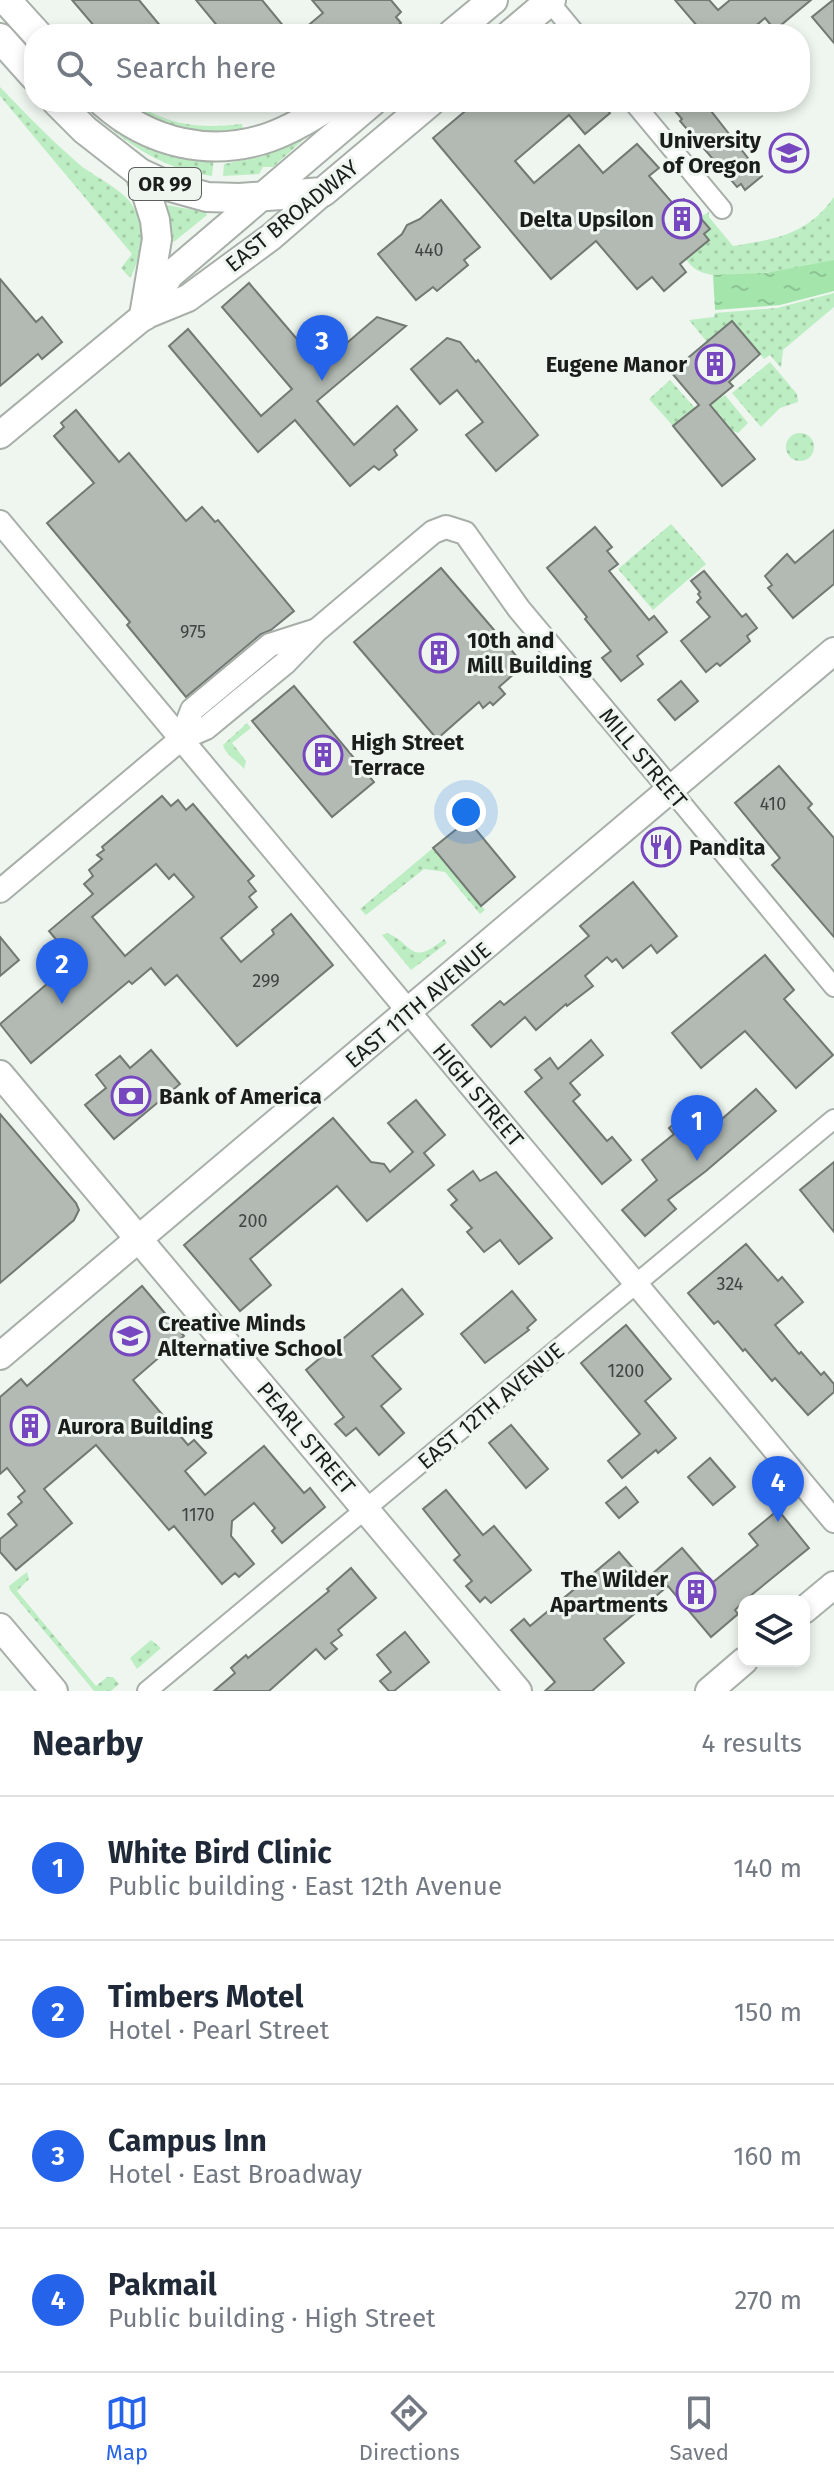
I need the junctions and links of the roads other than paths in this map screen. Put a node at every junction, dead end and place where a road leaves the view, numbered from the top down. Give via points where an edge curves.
1 (6, 0) edge
2 (493, 0) edge
3 (542, 3) edge
4 (28, 24) edge
5 (464, 24) edge
6 (521, 24) edge
7 (565, 24) edge
8 (0, 38) edge
9 (24, 65) edge
10 (67, 112) edge
11 (117, 112) edge
12 (317, 112) edge
13 (361, 112) edge
14 (418, 112) edge
15 (641, 112) edge
16 (140, 173) junction
17 (323, 192) junction
18 (260, 197) junction
19 (722, 209) dead end
20 (144, 316) junction
21 (0, 435) edge
22 (0, 522) edge
23 (834, 651) edge
24 (181, 739) junction
25 (670, 789) junction
26 (0, 891) edge
27 (834, 987) edge
28 (409, 1012) junction
29 (0, 1074) edge
30 (834, 1119) edge
31 (137, 1240) junction
32 (637, 1285) junction
33 (0, 1356) edge
34 (367, 1510) junction
35 (834, 1521) edge
36 (834, 1585) edge
37 (810, 1605) edge
38 (0, 1627) edge
39 (738, 1666) edge
40 (54, 1691) edge
41 (147, 1691) edge
42 (518, 1691) edge
43 (709, 1691) edge

1 - 4 main road
2 - 5 main road
3 - 6 main road
3 - 7 street
8 - 9 main road
10 - 16 main road, OR 99
11 - 12 main road via 166,140 231,146 273,136
13 - 18 main road, EAST BROADWAY
14 - 17 main road, EAST BROADWAY
15 - 19 street
16 - 18 main road, OR 99 via 207,197
16 - 20 main road via 157,239
17 - 18 main road, OR 99
17 - 20 main road, EAST BROADWAY via 188,298
18 - 20 main road, EAST BROADWAY via 170,275
20 - 21 main road, EAST BROADWAY
22 - 24 street, HIGH STREET
23 - 25 main road, EAST 11TH AVENUE
24 - 25 street, MILL STREET via 206,728 433,532 455,528 472,541 519,609
24 - 26 street
24 - 28 street, HIGH STREET
25 - 27 street, MILL STREET
25 - 28 main road, EAST 11TH AVENUE
28 - 31 main road, EAST 11TH AVENUE
28 - 32 street, HIGH STREET
29 - 31 main road, PEARL STREET
30 - 32 street, EAST 12TH AVENUE
31 - 33 main road, EAST 11TH AVENUE
31 - 34 main road, PEARL STREET
32 - 34 street, EAST 12TH AVENUE
32 - 35 street, HIGH STREET
34 - 41 street, EAST 12TH AVENUE
34 - 42 main road, PEARL STREET
36 - 37 main road
38 - 40 main road
39 - 43 main road

